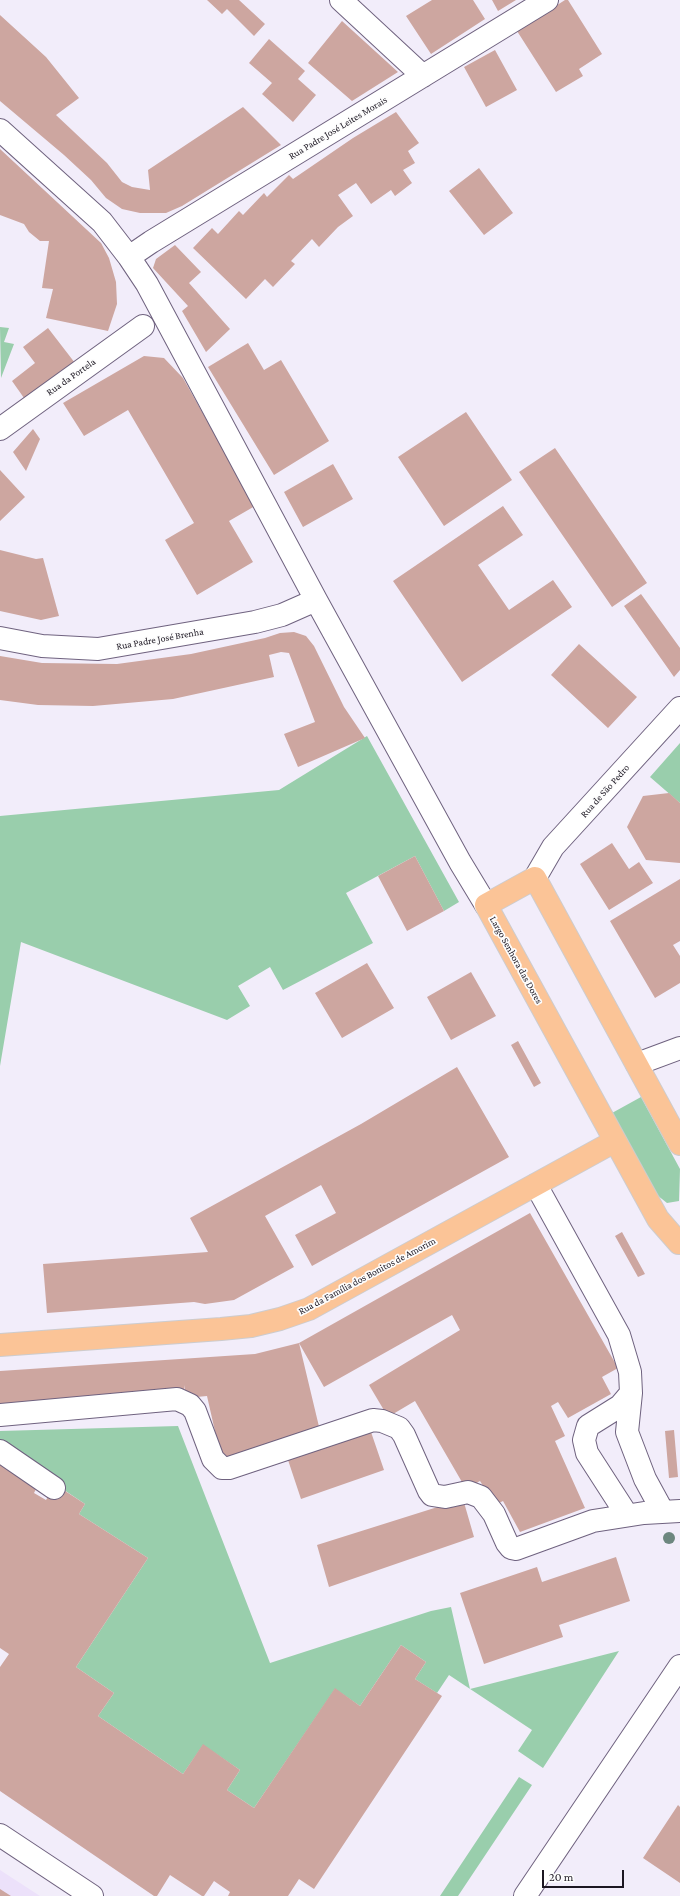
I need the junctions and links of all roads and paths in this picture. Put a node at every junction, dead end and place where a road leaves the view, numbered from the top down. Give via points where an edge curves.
1 (341, 0) edge
2 (547, 0) edge
3 (422, 76) junction
4 (0, 130) edge
5 (130, 257) junction
6 (147, 284) junction
7 (143, 326) junction
8 (180, 350) junction
9 (0, 429) edge
10 (316, 600) junction
11 (0, 638) edge
12 (680, 708) edge
13 (535, 878) junction
14 (486, 904) junction
15 (680, 1048) edge
16 (636, 1064) junction
17 (615, 1141) junction
18 (680, 1144) edge
19 (536, 1185) junction
20 (680, 1242) edge
21 (0, 1345) edge
22 (631, 1393) junction
23 (0, 1415) edge
24 (0, 1451) edge
25 (54, 1488) dead end
26 (671, 1511) edge
27 (627, 1515) junction
28 (680, 1666) edge
29 (0, 1835) edge
30 (92, 1896) edge
31 (525, 1896) edge

1 - 3 street
2 - 3 street, Rua Padre José Leites Morais
3 - 5 street, Rua Padre José Leites Morais
4 - 5 street via 102,222
5 - 6 street
6 - 7 street
6 - 8 street
7 - 8 street
7 - 9 street, Rua da Portela
8 - 10 street
10 - 11 street, Rua Padre José Brenha via 282,615 255,622 98,649 42,646
10 - 14 street via 456,855
12 - 13 street, Rua de São Pedro via 553,847
13 - 14 main road, Largo Senhora das Dores
13 - 16 main road
14 - 17 main road, Largo Senhora das Dores
15 - 16 street
16 - 18 main road
17 - 19 main road, Rua da Família dos Bonitos de Amorim
17 - 20 main road, Largo Senhora das Dores via 658,1219
19 - 21 main road, Rua da Família dos Bonitos de Amorim via 309,1309 280,1320 221,1329
19 - 22 street via 619,1335 630,1372
22 - 26 street via 627,1432 645,1479
22 - 27 street via 620,1406 588,1426 584,1440 587,1453
23 - 27 street via 177,1400 190,1405 195,1411 213,1459 222,1468 229,1468 374,1420 382,1421 399,1428 404,1435 432,1495 445,1497 468,1492 481,1497 494,1514 511,1548 516,1549 593,1521
24 - 25 street
26 - 27 street
28 - 31 street
29 - 30 street

